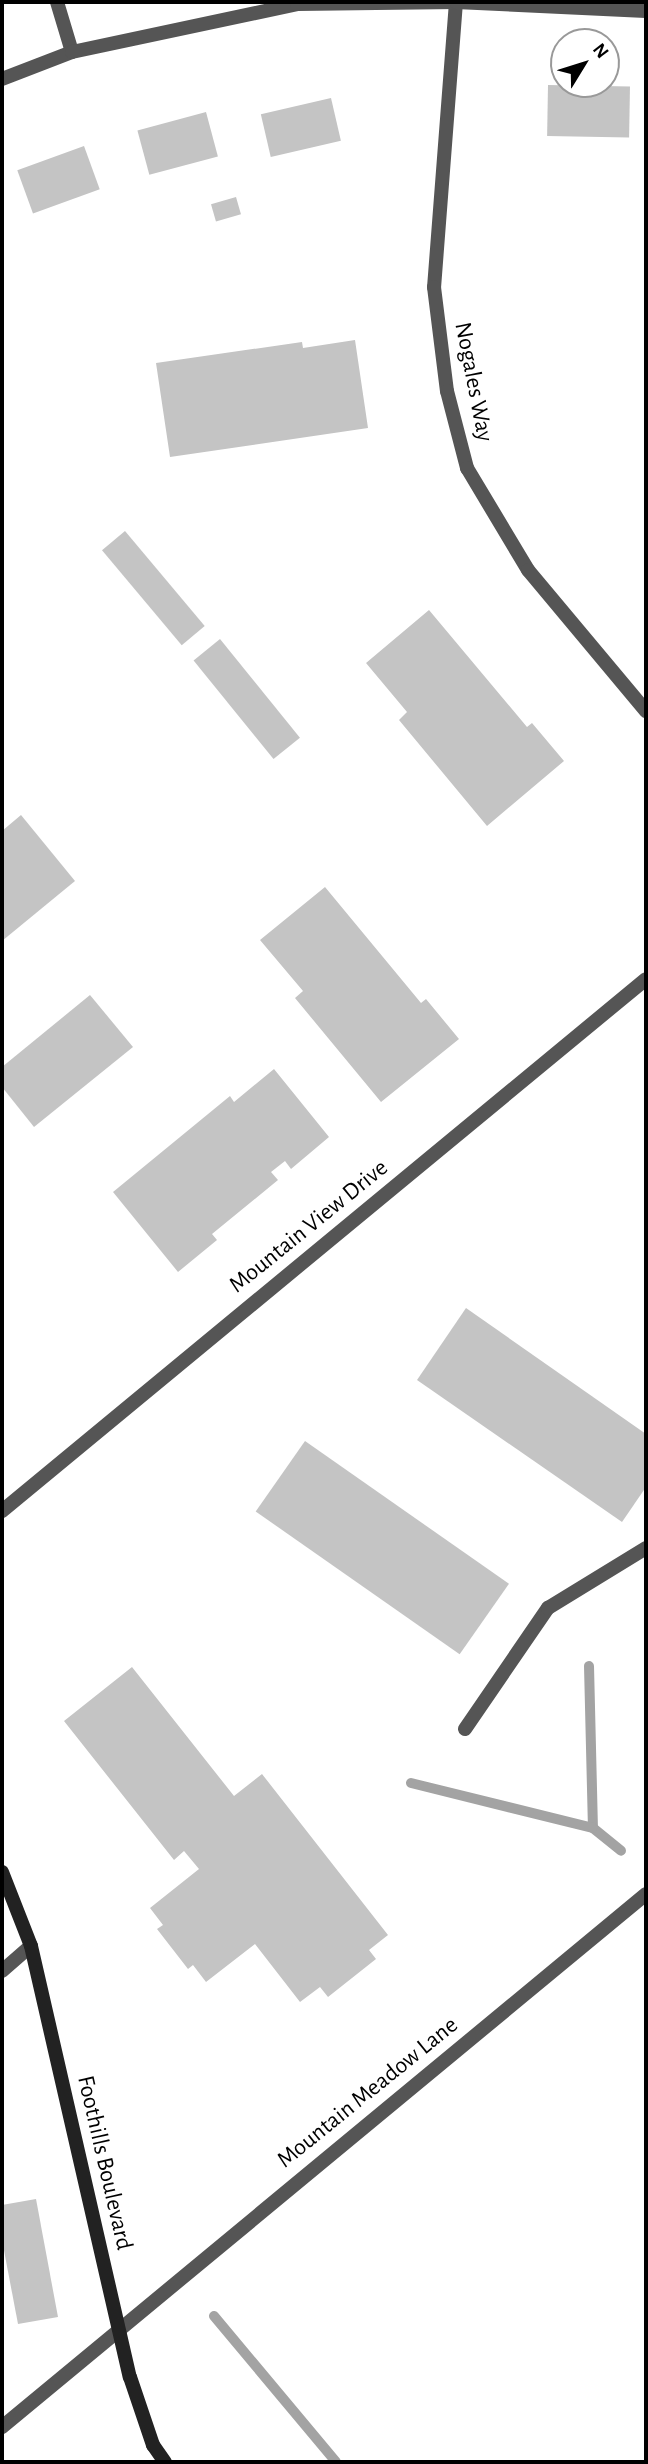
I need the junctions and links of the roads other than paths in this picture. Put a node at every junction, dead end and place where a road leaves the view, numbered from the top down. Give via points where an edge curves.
1 (57, 2) edge
2 (456, 2) edge
3 (646, 11) edge
4 (72, 52) junction
5 (2, 79) edge
6 (646, 711) edge
7 (646, 979) edge
8 (2, 1511) edge
9 (646, 1548) edge
10 (465, 1729) dead end
11 (2, 1871) edge
12 (646, 1894) edge
13 (31, 1946) junction
14 (2, 1970) edge
15 (118, 2327) junction
16 (2, 2427) edge
17 (165, 2462) edge

1 - 4 street
2 - 3 street
2 - 4 street via 297,4
2 - 6 street, Nogales Way via 434,287 447,391 467,468 528,570
4 - 5 street
7 - 8 street, Mountain View Drive
9 - 10 street via 548,1608
11 - 13 street, Foothills Boulevard
12 - 15 street, Mountain Meadow Lane
13 - 14 street
13 - 15 street, Foothills Boulevard
15 - 16 street, Mountain Meadow Lane
15 - 17 street, Foothills Boulevard via 153,2445

